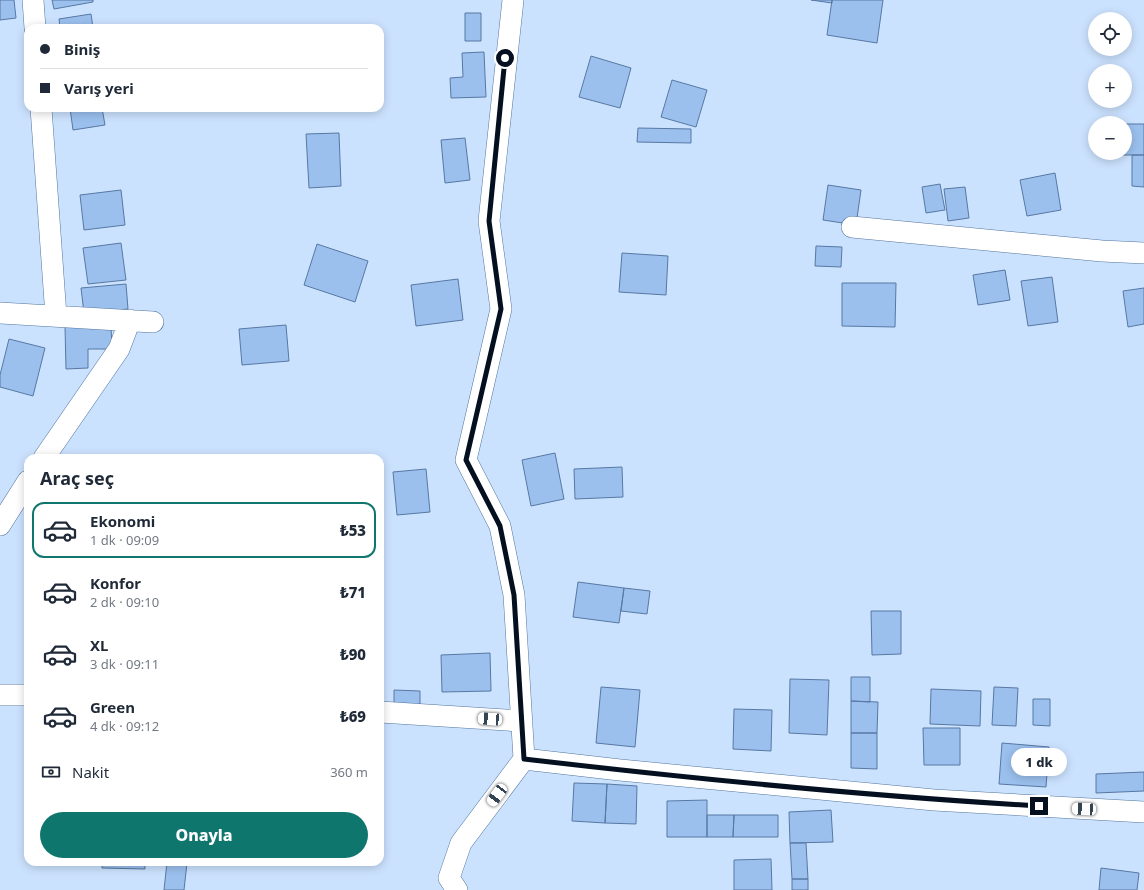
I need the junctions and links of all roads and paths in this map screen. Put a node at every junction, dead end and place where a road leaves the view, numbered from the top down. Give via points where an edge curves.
1 (33, 0) edge
2 (512, 0) edge
3 (35, 24) edge
4 (41, 112) edge
5 (852, 227) dead end
6 (1144, 253) edge
7 (0, 313) edge
8 (56, 316) junction
9 (130, 320) junction
10 (153, 322) dead end
11 (47, 454) edge
12 (24, 487) edge
13 (0, 525) edge
14 (0, 694) edge
15 (24, 695) edge
16 (384, 712) edge
17 (522, 721) junction
18 (524, 759) junction
19 (1144, 812) edge
20 (457, 890) edge

1 - 3 street
2 - 17 street via 489,221 501,309 466,460 500,526 514,595
4 - 8 street
5 - 6 street
7 - 8 street
8 - 9 street
9 - 10 street
9 - 11 street via 119,349
12 - 13 street
14 - 15 street
16 - 17 street
17 - 18 street
18 - 19 street via 934,800
18 - 20 street via 461,843 449,878

